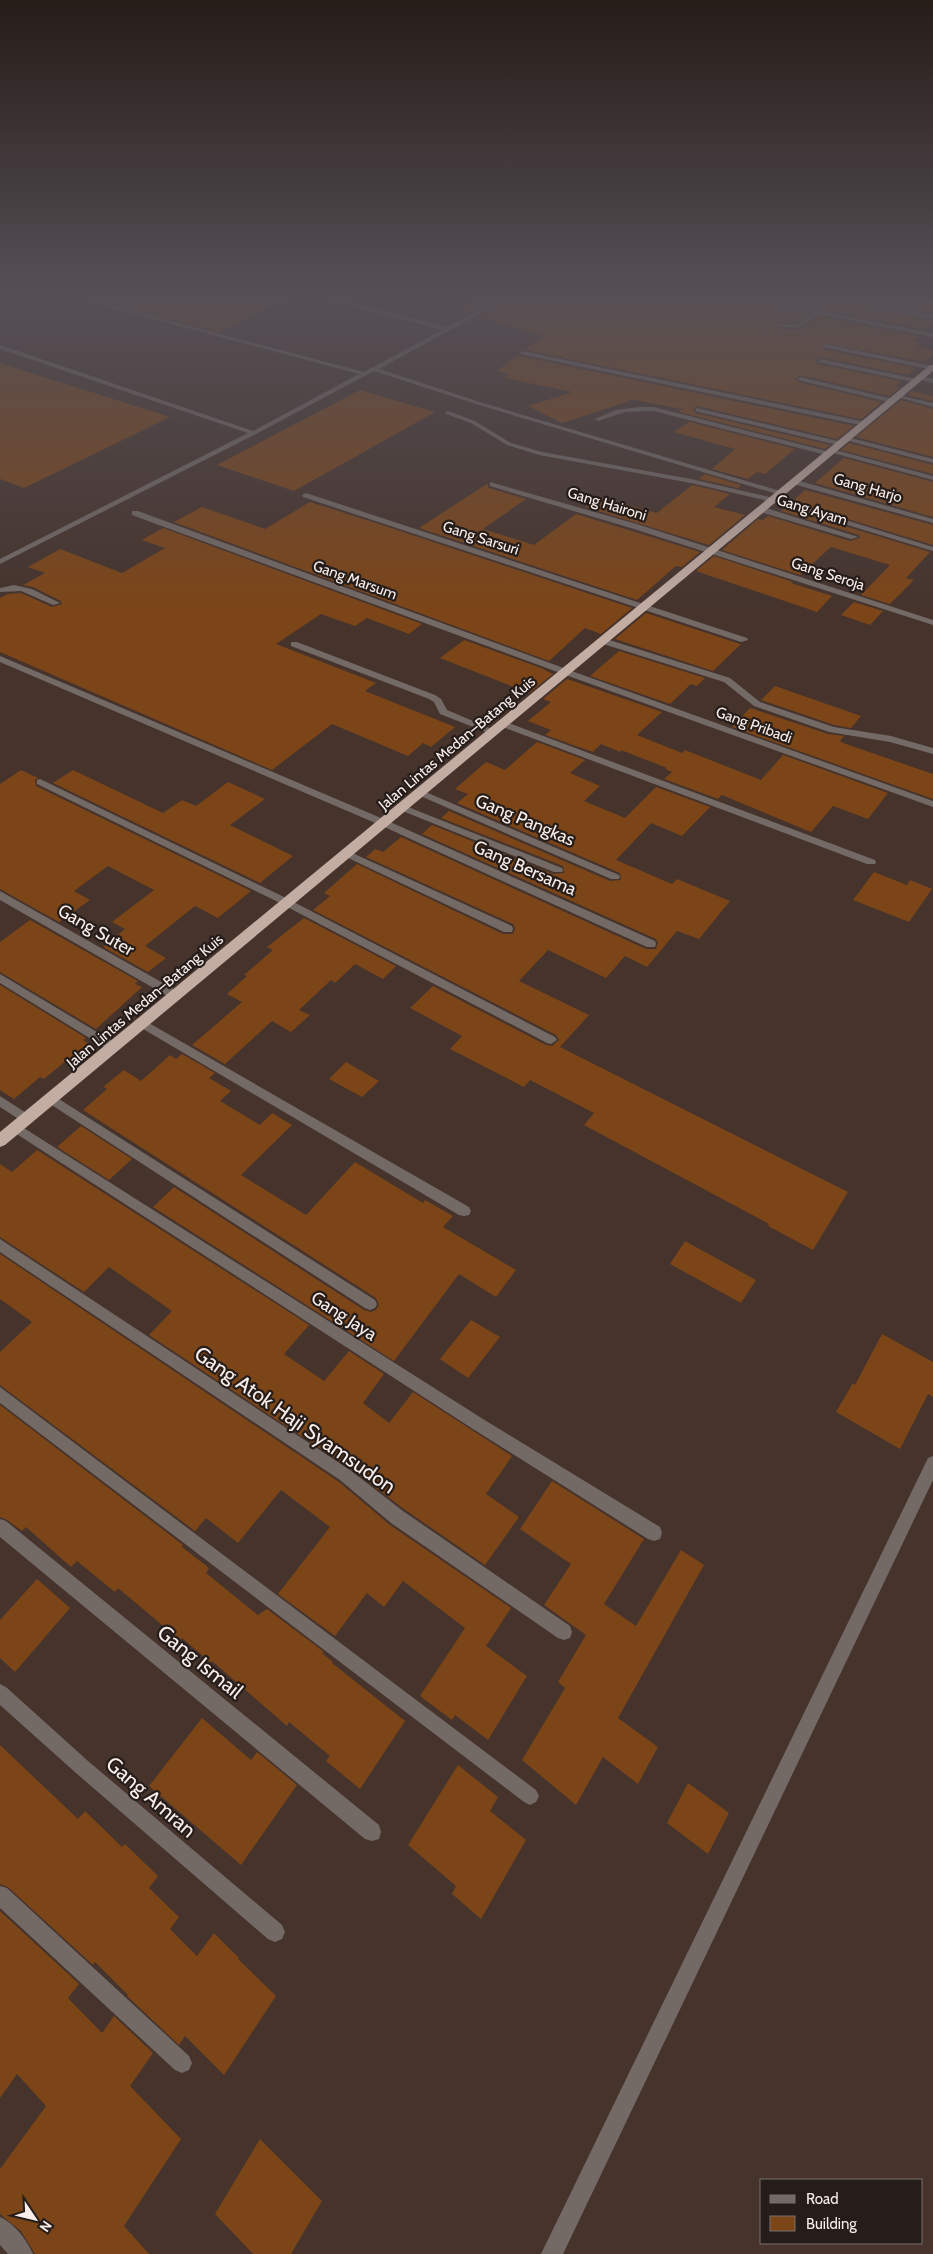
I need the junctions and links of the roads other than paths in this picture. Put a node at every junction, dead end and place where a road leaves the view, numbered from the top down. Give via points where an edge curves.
1 (157, 400) edge
2 (316, 400) edge
3 (474, 400) edge
4 (750, 400) edge
5 (895, 400) edge
6 (903, 400) edge
7 (933, 405) edge
8 (697, 410) dead end
9 (448, 413) dead end
10 (598, 419) dead end
11 (865, 424) junction
12 (254, 433) junction
13 (838, 447) junction
14 (933, 461) edge
15 (933, 478) edge
16 (796, 482) junction
17 (493, 484) dead end
18 (306, 495) dead end
19 (778, 497) junction
20 (763, 510) junction
21 (135, 513) dead end
22 (933, 521) edge
23 (854, 537) dead end
24 (933, 549) edge
25 (713, 551) junction
26 (0, 562) edge
27 (0, 590) edge
28 (56, 603) dead end
29 (647, 607) junction
30 (933, 623) edge
31 (744, 640) dead end
32 (603, 641) junction
33 (294, 644) dead end
34 (0, 659) edge
35 (566, 672) junction
36 (503, 724) junction
37 (494, 732) junction
38 (933, 752) edge
39 (40, 782) dead end
40 (421, 793) junction
41 (933, 804) edge
42 (403, 808) junction
43 (384, 823) junction
44 (348, 854) junction
45 (871, 862) dead end
46 (558, 870) dead end
47 (616, 877) dead end
48 (0, 895) edge
49 (286, 903) junction
50 (508, 929) dead end
51 (651, 944) dead end
52 (0, 978) edge
53 (175, 995) junction
54 (142, 1022) junction
55 (551, 1040) dead end
56 (114, 1047) junction
57 (52, 1099) junction
58 (0, 1101) edge
59 (21, 1124) junction
60 (0, 1142) edge
61 (464, 1211) dead end
62 (0, 1245) edge
63 (370, 1304) dead end
64 (0, 1394) edge
65 (933, 1463) edge
66 (0, 1527) edge
67 (654, 1533) dead end
68 (564, 1632) dead end
69 (0, 1693) edge
70 (530, 1796) dead end
71 (372, 1832) dead end
72 (0, 1895) edge
73 (275, 1932) dead end
74 (182, 2063) dead end
75 (0, 2228) edge
76 (22, 2254) edge
77 (552, 2254) edge

1 - 12 street
2 - 12 street
3 - 19 street
4 - 11 street
5 - 11 highway, Jalan Lintas Medan–Batang Kuis
6 - 7 street
8 - 13 street
9 - 19 street via 473,422 509,444 541,454
10 - 13 street via 627,409 654,409
11 - 13 highway, Jalan Lintas Medan–Batang Kuis
12 - 26 street
13 - 14 street
13 - 15 street
13 - 16 highway, Jalan Lintas Medan–Batang Kuis
16 - 19 highway, Jalan Lintas Medan–Batang Kuis
16 - 22 street, Gang Harjo
17 - 25 street, Gang Haironi
18 - 29 street, Gang Sarsuri
19 - 20 highway, Jalan Lintas Medan–Batang Kuis
19 - 24 street
20 - 23 street, Gang Ayam
20 - 25 highway, Jalan Lintas Medan–Batang Kuis
21 - 35 street, Gang Marsum
25 - 29 highway, Jalan Lintas Medan–Batang Kuis
25 - 30 street, Gang Seroja
27 - 28 street via 20,588
29 - 31 street, Gang Sarsuri
29 - 32 highway, Jalan Lintas Medan–Batang Kuis
32 - 35 highway, Jalan Lintas Medan–Batang Kuis
32 - 38 street via 727,680 757,704 832,730 891,739
33 - 37 street via 436,699 443,712
34 - 43 street, Gang Bersama
35 - 36 highway, Jalan Lintas Medan–Batang Kuis
35 - 41 street, Gang Pribadi
36 - 37 highway, Jalan Lintas Medan–Batang Kuis
36 - 45 street
37 - 40 highway, Jalan Lintas Medan–Batang Kuis
39 - 49 street
40 - 42 highway, Jalan Lintas Medan–Batang Kuis
40 - 47 street, Gang Pangkas
42 - 43 highway, Jalan Lintas Medan–Batang Kuis
42 - 46 street
43 - 44 highway, Jalan Lintas Medan–Batang Kuis
43 - 51 street, Gang Bersama
44 - 49 highway, Jalan Lintas Medan–Batang Kuis
44 - 50 street
48 - 53 street, Gang Suter
49 - 53 highway, Jalan Lintas Medan–Batang Kuis
49 - 55 street
52 - 56 street
53 - 54 highway, Jalan Lintas Medan–Batang Kuis
54 - 56 highway, Jalan Lintas Medan–Batang Kuis
54 - 61 street
56 - 57 highway, Jalan Lintas Medan–Batang Kuis
57 - 59 highway, Jalan Lintas Medan–Batang Kuis
57 - 63 street
58 - 59 street, Gang Jaya
59 - 60 highway, Jalan Lintas Medan–Batang Kuis
59 - 67 street, Gang Jaya via 478,1424
62 - 68 street, Gang Atok Haji Syamsudon via 345,1475 397,1517
64 - 70 street
65 - 77 street
66 - 71 street, Gang Ismail
69 - 73 street, Gang Amran
72 - 74 street
75 - 76 street

